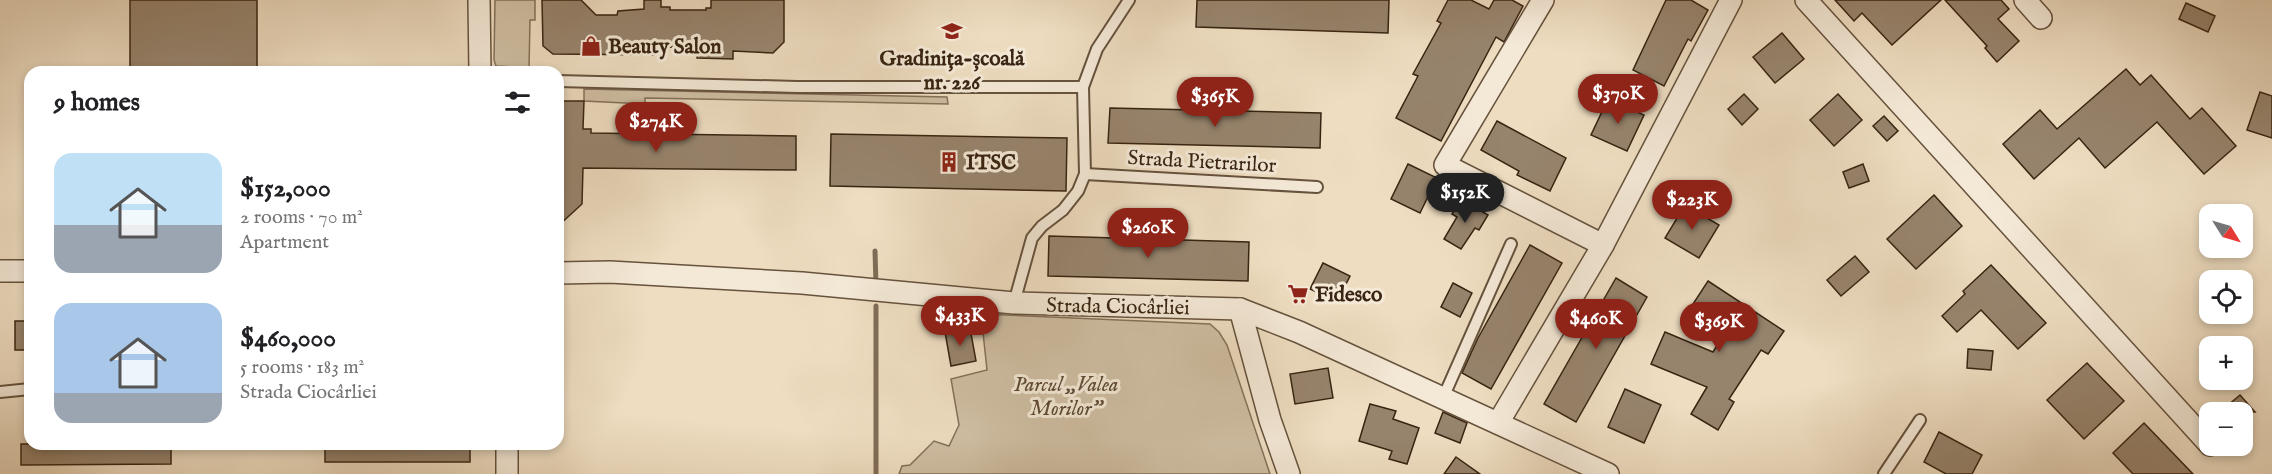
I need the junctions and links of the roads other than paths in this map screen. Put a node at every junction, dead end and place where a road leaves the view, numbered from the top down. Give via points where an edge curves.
1 (479, 0) edge
2 (1129, 0) edge
3 (1543, 0) edge
4 (1731, 0) edge
5 (1806, 0) edge
6 (2025, 0) edge
7 (2041, 18) dead end
8 (480, 66) edge
9 (564, 81) edge
10 (1083, 87) junction
11 (1085, 174) junction
12 (1317, 187) dead end
13 (1511, 244) dead end
14 (1603, 245) junction
15 (0, 270) edge
16 (24, 272) edge
17 (564, 273) edge
18 (1014, 303) junction
19 (1240, 309) junction
20 (24, 390) edge
21 (0, 392) edge
22 (1443, 398) junction
23 (1920, 420) dead end
24 (1498, 423) junction
25 (2199, 433) edge
26 (507, 450) edge
27 (507, 474) edge
28 (1289, 474) edge
29 (1608, 474) edge
30 (1884, 474) edge

1 - 8 street
2 - 10 lane via 1097,49
3 - 14 street via 1445,165
4 - 14 street
5 - 25 street
6 - 7 street
9 - 10 lane via 797,87
10 - 11 lane
11 - 12 lane, Strada Pietrarilor
11 - 18 lane via 1078,192 1032,238
13 - 22 lane
14 - 24 street
15 - 16 street
17 - 18 street, Strada Ciocârliei via 802,283
18 - 19 street, Strada Ciocârliei
19 - 22 street, Strada Ciocârliei via 1289,327
19 - 28 street
20 - 21 lane
22 - 24 street, Strada Ciocârliei
23 - 30 lane
24 - 29 street, Strada Ciocârliei
26 - 27 street

